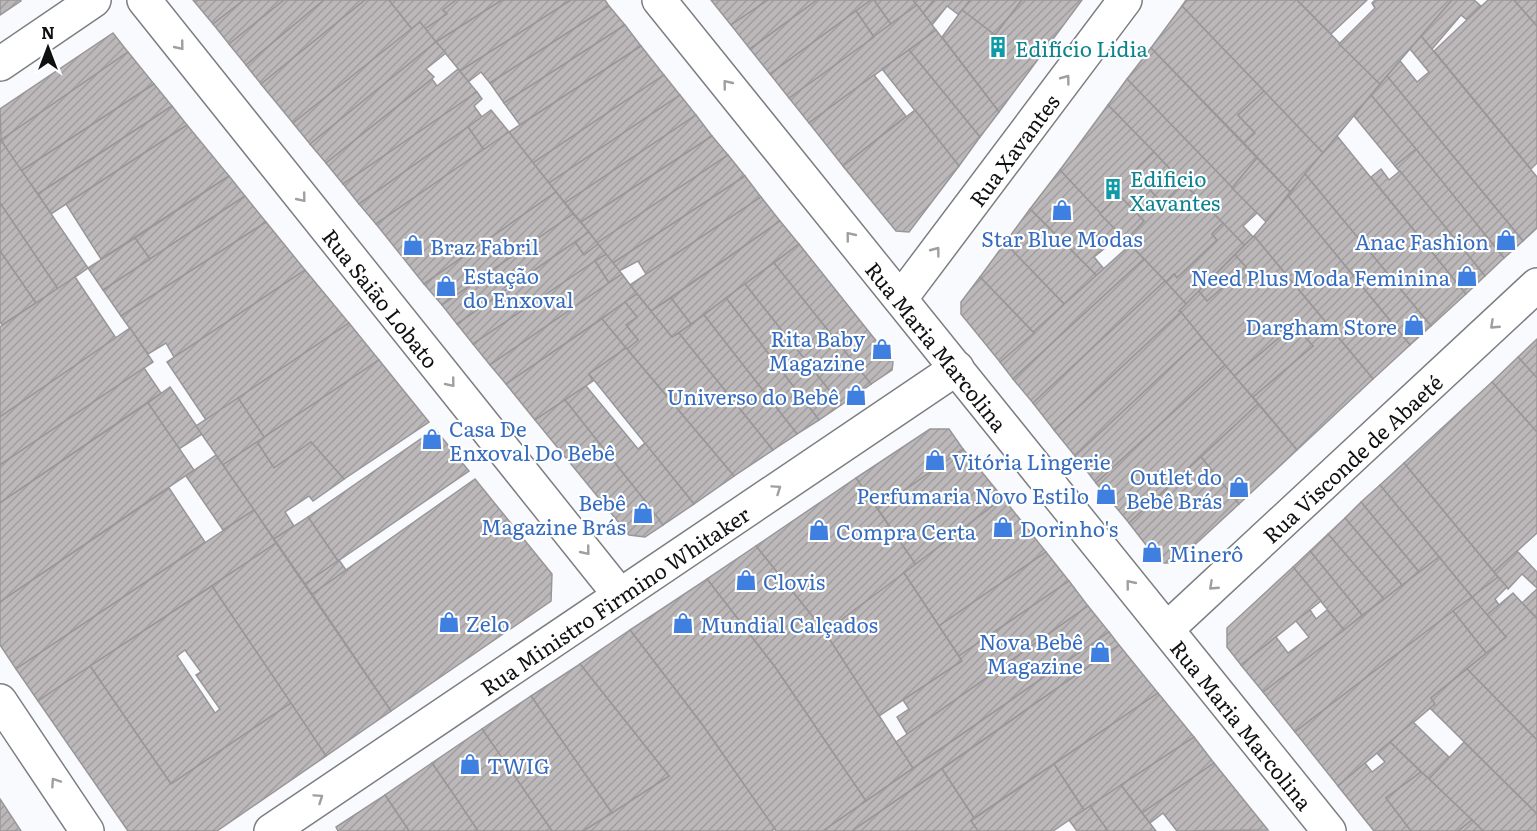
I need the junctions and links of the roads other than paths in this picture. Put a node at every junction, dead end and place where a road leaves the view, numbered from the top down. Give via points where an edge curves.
1 (94, 0) edge
2 (144, 0) edge
3 (659, 0) edge
4 (1125, 0) edge
5 (0, 64) edge
6 (1537, 285) edge
7 (901, 298) junction
8 (957, 368) junction
9 (619, 594) junction
10 (1167, 629) junction
11 (0, 701) edge
12 (87, 831) edge
13 (271, 831) edge
14 (1329, 831) edge

1 - 5 street
2 -> 9 street, Rua Saião Lobato
7 -> 3 street, Rua Maria Marcolina
7 -> 4 street, Rua Xavantes
6 -> 10 street, Rua Visconde de Abaeté
7 - 8 street, Rua Maria Marcolina
9 -> 8 street, Rua Ministro Firmino Whitaker
10 -> 8 street, Rua Maria Marcolina
13 -> 9 street, Rua Ministro Firmino Whitaker
10 - 14 street, Rua Maria Marcolina
12 -> 11 street

